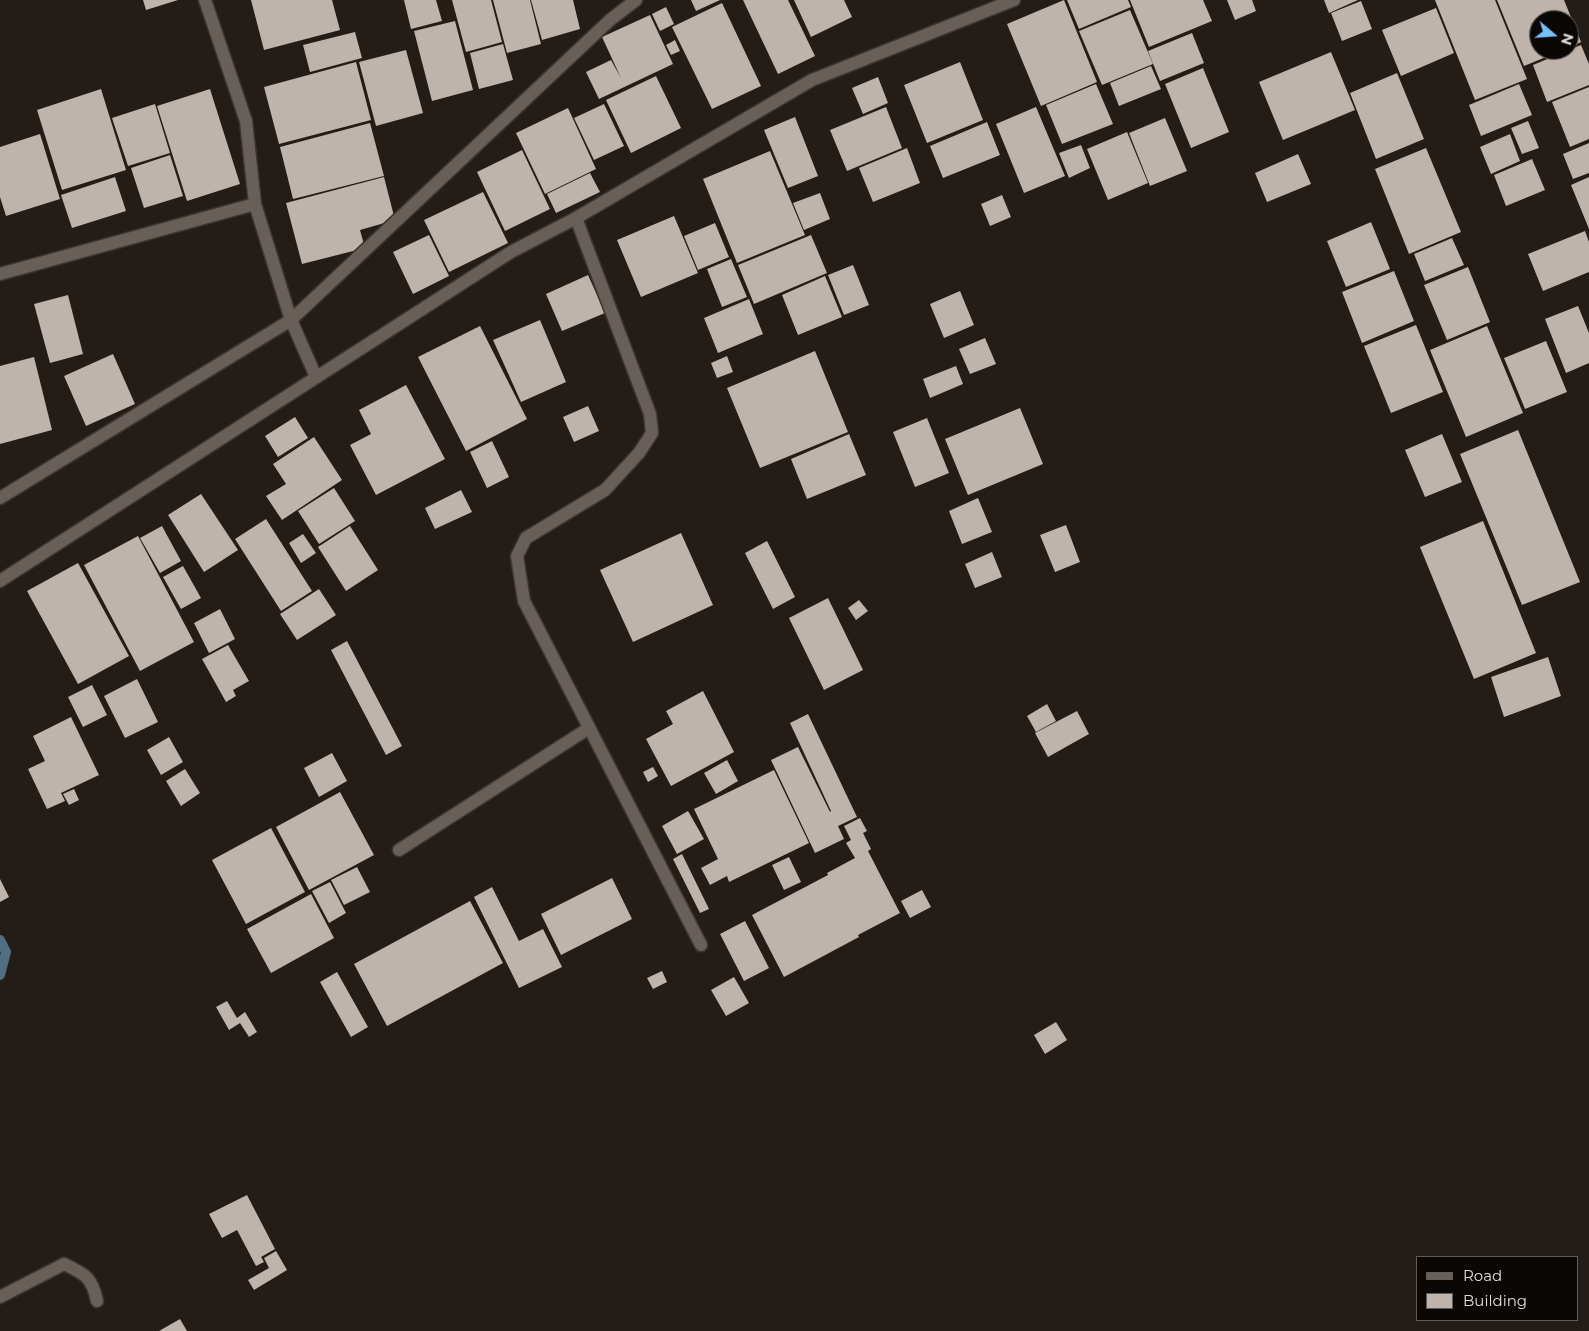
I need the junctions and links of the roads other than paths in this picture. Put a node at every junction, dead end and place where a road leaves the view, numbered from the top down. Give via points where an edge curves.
1 (205, 0) edge
2 (636, 0) edge
3 (1014, 0) edge
4 (255, 204) junction
5 (576, 218) junction
6 (0, 274) edge
7 (291, 320) junction
8 (316, 377) junction
9 (0, 498) edge
10 (0, 581) edge
11 (589, 728) junction
12 (399, 850) dead end
13 (701, 945) dead end
14 (0, 1298) edge
15 (97, 1301) dead end

1 - 4 street via 246,121
2 - 7 street via 610,20
3 - 5 street via 812,80
4 - 6 street
4 - 7 street
5 - 8 street via 511,252
5 - 11 street via 650,414 652,433 639,453 605,490 526,538 517,556 524,601
7 - 8 street
7 - 9 street
8 - 10 street
11 - 12 street
11 - 13 street
14 - 15 street via 64,1264 83,1273 94,1286

